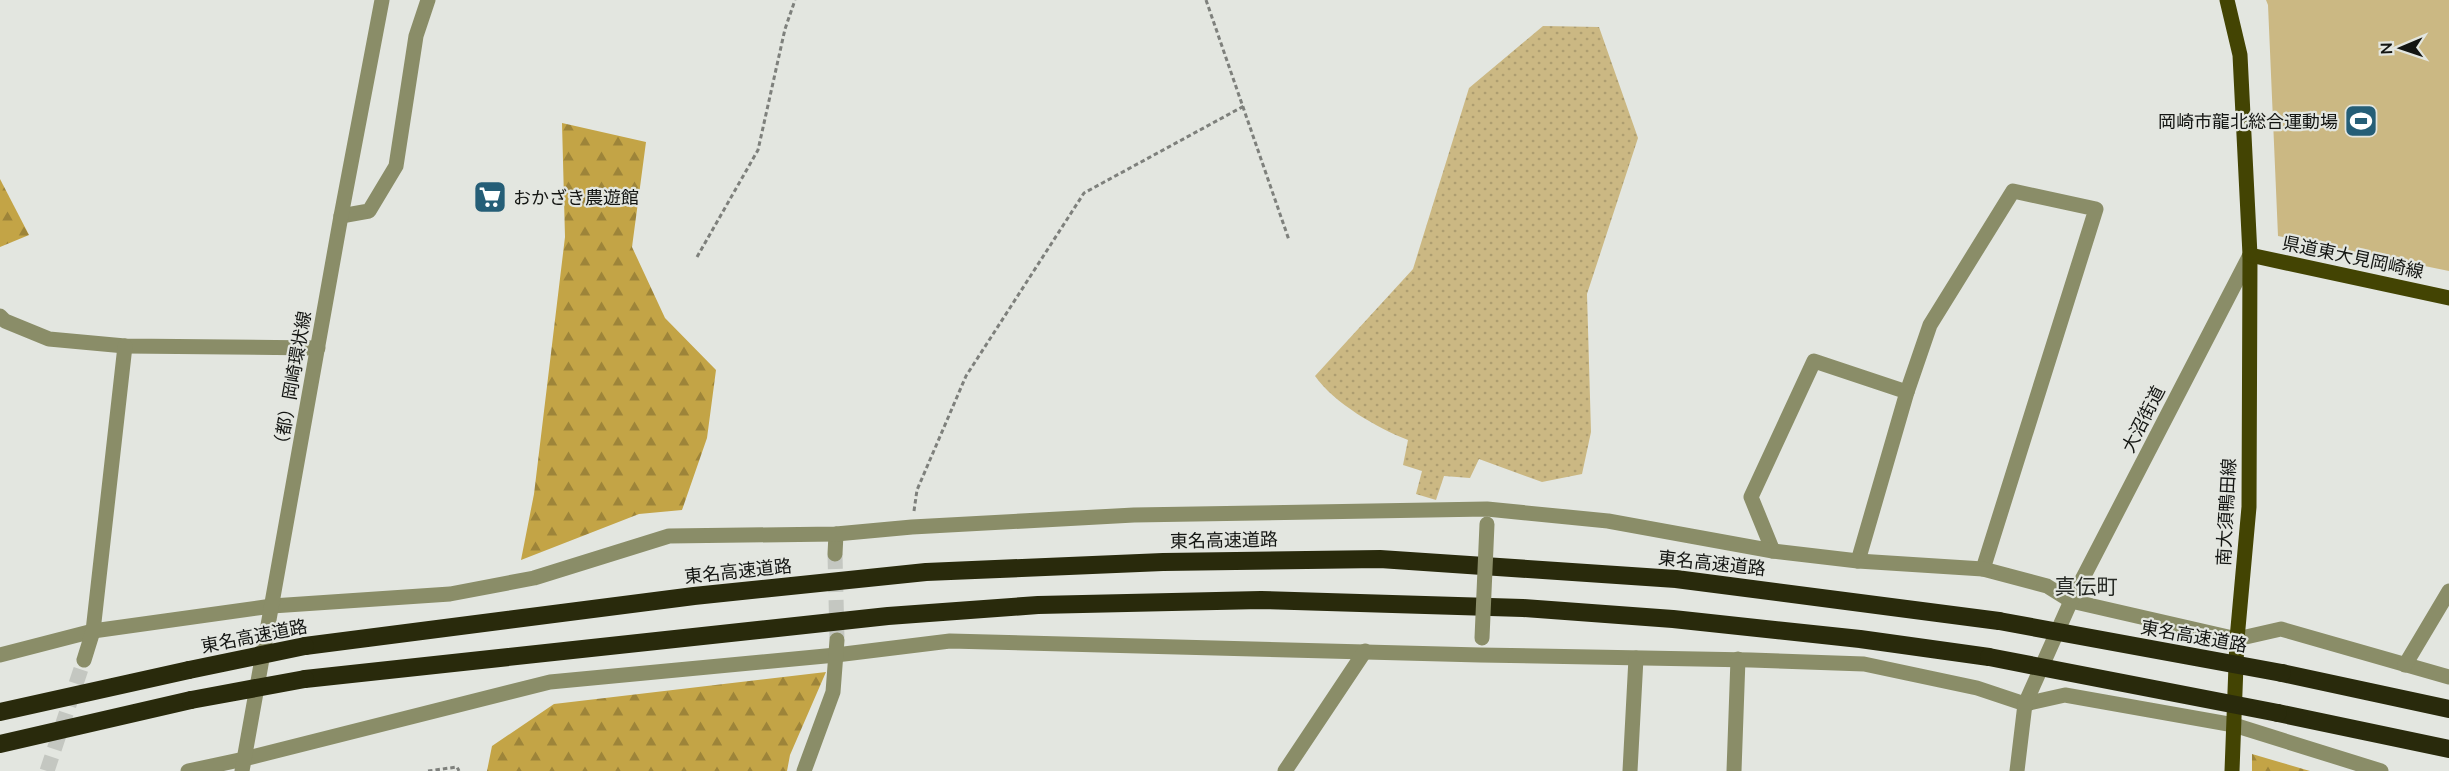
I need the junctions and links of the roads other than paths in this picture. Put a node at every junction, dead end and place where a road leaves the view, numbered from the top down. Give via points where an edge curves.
1 (382, 0) edge
2 (428, 0) edge
3 (2227, 0) edge
4 (341, 216) junction
5 (2250, 255) junction
6 (2449, 297) edge
7 (2, 320) edge
8 (125, 346) junction
9 (318, 348) junction
10 (1907, 392) junction
11 (1487, 516) junction
12 (836, 534) junction
13 (1773, 551) junction
14 (835, 554) tunnel mouth
15 (1858, 561) junction
16 (1983, 569) junction
17 (2449, 591) edge
18 (2071, 601) junction
19 (272, 606) junction
20 (93, 632) junction
21 (2237, 639) junction
22 (836, 647) junction
23 (1365, 651) junction
24 (0, 655) edge
25 (1480, 655) junction
26 (1636, 658) junction
27 (1738, 659) junction
28 (84, 660) tunnel mouth
29 (2405, 665) junction
30 (2449, 677) edge
31 (2025, 704) junction
32 (2449, 709) edge
33 (0, 712) edge
34 (2234, 725) junction
35 (0, 744) edge
36 (2449, 749) edge
37 (243, 765) edge
38 (188, 771) edge
39 (804, 771) edge
40 (1285, 771) edge
41 (1630, 771) edge
42 (1734, 771) edge
43 (2017, 771) edge
44 (2232, 771) edge
45 (2381, 771) edge

1 - 4 street, （都）岡崎環状線
2 - 4 street via 416,36 396,166 369,211
3 - 5 main road, 南大須鴨田線 via 2240,55
4 - 9 street, （都）岡崎環状線
5 - 6 main road, 県道東大見岡崎線
5 - 18 street, 大沼街道
5 - 21 main road, 南大須鴨田線 via 2248,507
7 - 8 street via 49,339
8 - 9 street
8 - 20 street
9 - 19 street, （都）岡崎環状線
10 - 13 street via 1814,361 1751,497
10 - 15 street
10 - 16 street via 1930,325 2013,191 2096,209
11 - 12 street via 1134,515
11 - 13 street via 1608,521
11 - 25 street, bridge
12 - 14 street
12 - 19 street via 669,536 534,578 450,594
13 - 15 street
15 - 16 street
16 - 18 street via 2047,586
17 - 29 street
18 - 21 street
18 - 31 street, 大沼街道
19 - 20 street
19 - 37 street, （都）岡崎環状線
20 - 24 street
20 - 28 street
21 - 29 street via 2281,629
21 - 34 main road, 南大須鴨田線
22 - 23 street via 950,640
22 - 37 street via 550,682
22 - 39 street via 833,692
23 - 25 street
23 - 40 street
25 - 26 street
26 - 27 street
26 - 41 street
27 - 31 street via 1864,664 1977,688
27 - 42 street
29 - 30 street
31 - 34 street via 2065,695
31 - 43 street
32 - 33 highway, 東名高速道路, bridge via 1999,621 1676,579 1380,559 1163,562 926,572 694,596 305,646
34 - 44 main road, 南大須鴨田線
34 - 45 street
35 - 36 highway, bridge via 191,700 305,679 888,616 1038,605 1250,600 1523,608 1860,639 1989,657
37 - 38 street

